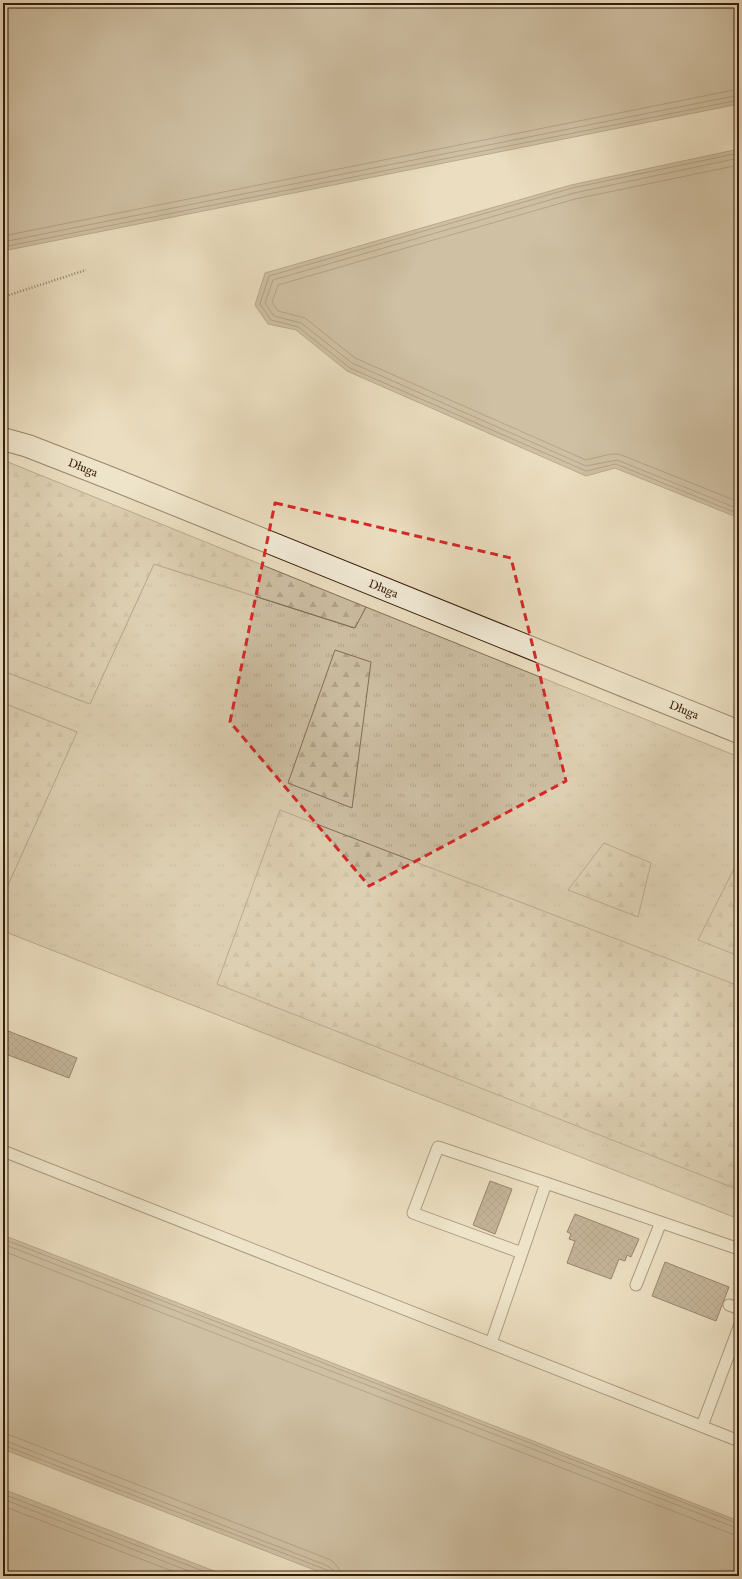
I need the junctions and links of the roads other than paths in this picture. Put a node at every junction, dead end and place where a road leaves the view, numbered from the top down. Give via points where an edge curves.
1 (3, 439) edge
2 (3, 443) edge
3 (28, 446) junction
4 (739, 732) edge
5 (3, 1151) edge
6 (546, 1183) junction
7 (661, 1222) junction
8 (739, 1249) edge
9 (522, 1253) junction
10 (636, 1285) dead end
11 (739, 1327) edge
12 (491, 1343) junction
13 (702, 1426) junction
14 (739, 1441) edge

1 - 3 main road, Długa
2 - 3 main road, Długa
3 - 4 main road, Długa
5 - 12 lane
6 - 7 lane
6 - 9 lane
6 - 9 lane via 438,1147 413,1213
7 - 8 lane
7 - 10 lane
9 - 12 lane
11 - 13 lane
12 - 13 lane
13 - 14 lane

